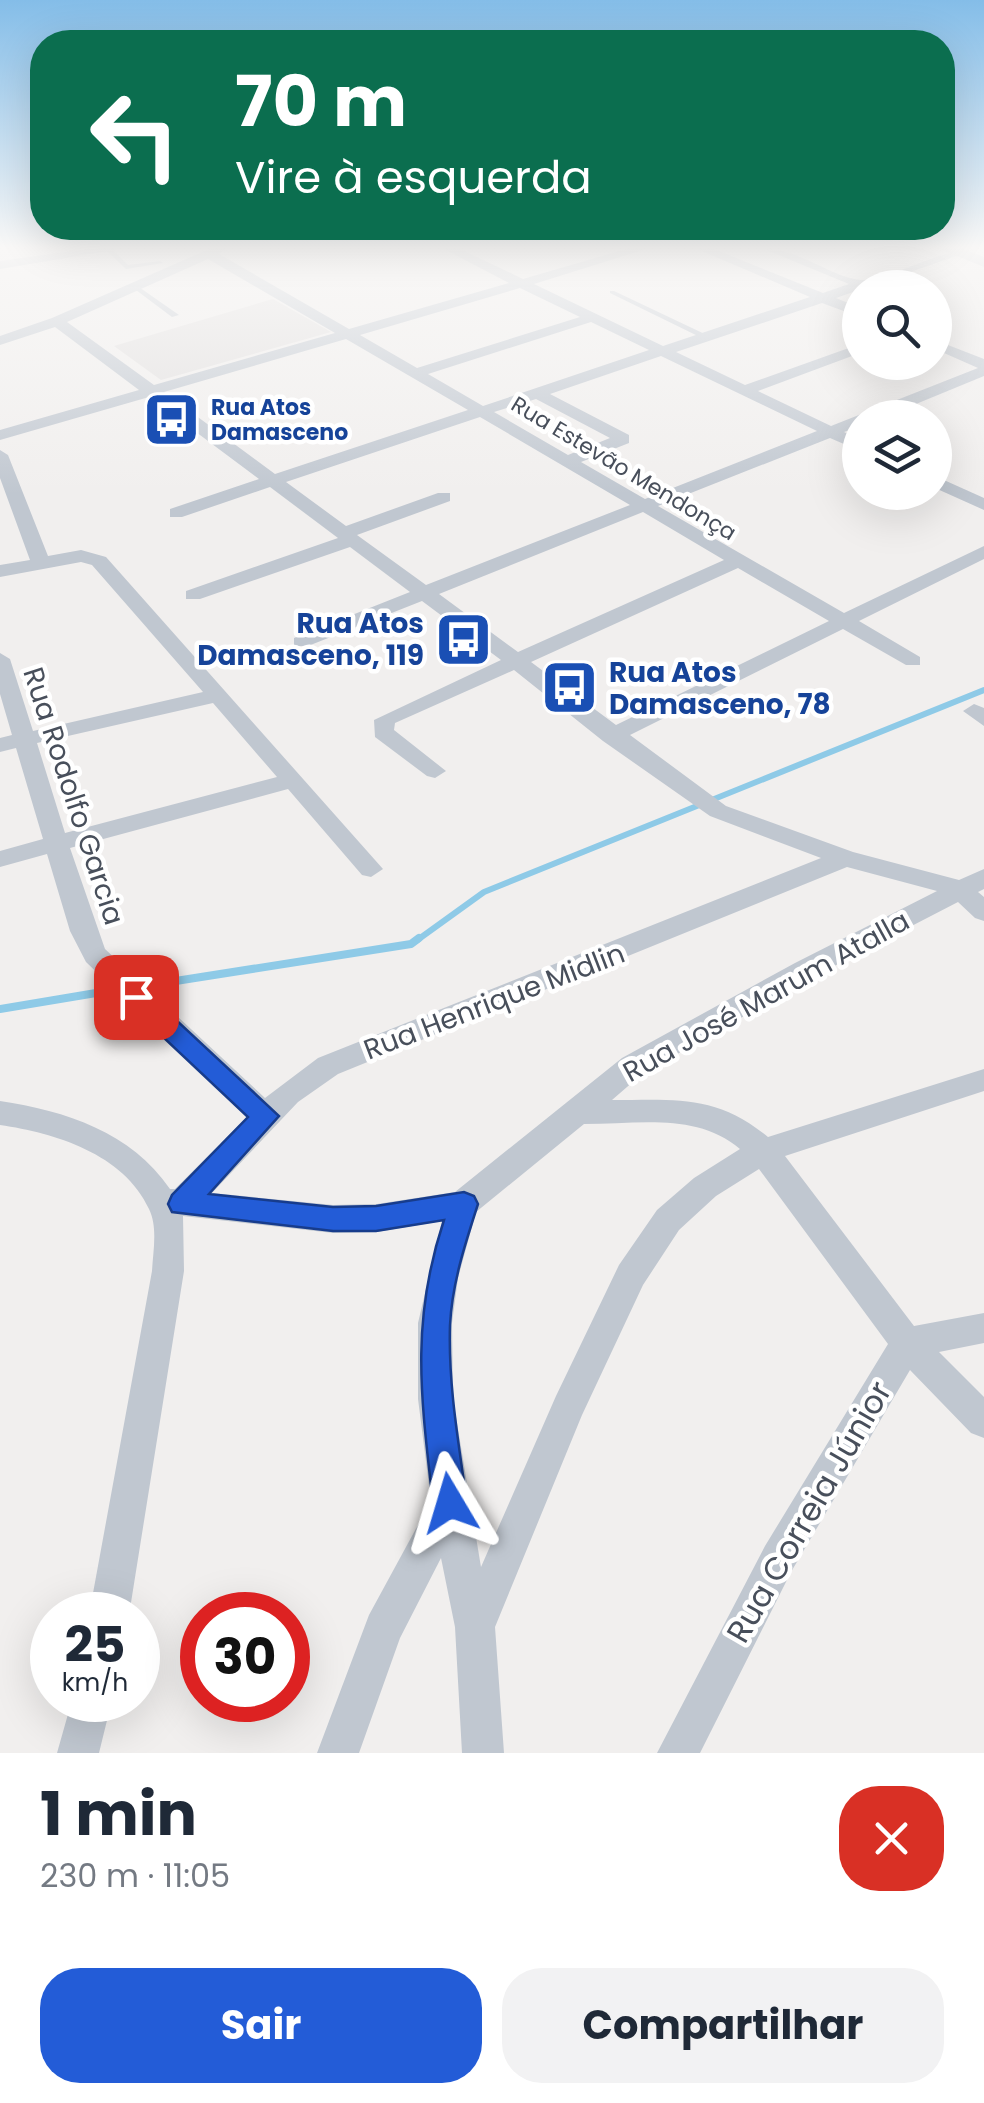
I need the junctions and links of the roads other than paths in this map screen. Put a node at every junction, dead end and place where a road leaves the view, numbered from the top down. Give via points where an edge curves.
1 (31, 331) edge
2 (69, 331) edge
3 (345, 331) edge
4 (361, 331) edge
5 (553, 331) edge
6 (621, 331) edge
7 (694, 331) edge
8 (726, 331) edge
9 (350, 334) junction
10 (707, 337) junction
11 (0, 341) edge
12 (665, 352) junction
13 (952, 352) edge
14 (842, 355) edge
15 (984, 368) edge
16 (415, 374) junction
17 (745, 390) junction
18 (152, 391) junction
19 (540, 394) junction
20 (908, 400) edge
21 (484, 412) junction
22 (842, 427) edge
23 (830, 432) junction
24 (0, 435) edge
25 (842, 438) edge
26 (0, 454) edge
27 (570, 460) junction
28 (272, 482) junction
29 (952, 490) edge
30 (444, 497) dead end
31 (643, 504) junction
32 (984, 505) edge
33 (176, 513) dead end
34 (348, 536) junction
35 (984, 552) edge
36 (737, 561) junction
37 (41, 563) junction
38 (0, 571) edge
39 (420, 592) junction
40 (193, 596) dead end
41 (844, 620) junction
42 (300, 642) dead end
43 (0, 659) edge
44 (511, 660) junction
45 (913, 661) dead end
46 (220, 695) junction
47 (611, 736) junction
48 (11, 742) edge
49 (435, 770) dead end
50 (291, 781) junction
51 (57, 845) junction
52 (845, 858) junction
53 (0, 859) edge
54 (371, 869) dead end
55 (972, 884) edge
56 (984, 912) edge
57 (984, 1080) edge
58 (578, 1112) junction
59 (0, 1113) edge
60 (265, 1116) junction
61 (763, 1151) junction
62 (172, 1202) junction
63 (464, 1204) junction
64 (984, 1328) edge
65 (906, 1344) junction
66 (984, 1421) edge
67 (450, 1503) junction
68 (113, 1592) edge
69 (475, 1627) junction
70 (86, 1722) edge
71 (78, 1753) edge
72 (338, 1753) edge
73 (483, 1753) edge
74 (678, 1753) edge

1 - 11 street
2 - 18 street
3 - 9 street, Rua Estevão Mendonça
4 - 9 street
5 - 16 street
6 - 12 street
7 - 10 lane
8 - 10 street
9 - 16 street, Rua Estevão Mendonça
9 - 18 street
10 - 12 street
12 - 17 street
12 - 19 street
13 - 15 street
14 - 17 street
15 - 20 street
16 - 21 street, Rua Estevão Mendonça
17 - 23 street
18 - 24 street
18 - 28 street
19 - 21 street
19 - 27 street via 623,440
21 - 27 street, Rua Estevão Mendonça
21 - 28 street
22 - 23 street
23 - 25 street
23 - 31 street
26 - 37 street
27 - 31 street, Rua Estevão Mendonça
28 - 33 street
28 - 34 street
29 - 32 street
30 - 34 street
31 - 36 street, Rua Estevão Mendonça
31 - 39 street
34 - 39 street
34 - 40 street
35 - 41 street
36 - 41 street, Rua Estevão Mendonça
36 - 44 street
37 - 38 street
37 - 46 street via 82,556 99,561
39 - 42 street
39 - 44 street
41 - 45 street, Rua Estevão Mendonça
41 - 47 street
43 - 48 street, Rua Rodolfo Garcia
44 - 47 street
44 - 49 street via 385,720 383,732
46 - 48 street
46 - 50 street
47 - 52 street via 718,811
48 - 51 street, Rua Rodolfo Garcia
50 - 51 street
50 - 54 street
51 - 53 street
51 - 60 street, Rua Rodolfo Garcia via 96,955
52 - 55 street
52 - 60 street, Rua Henrique Midlin via 328,1066
55 - 56 street
55 - 58 street, Rua José Marum Atalla via 632,1066
57 - 61 street
58 - 61 street via 700,1112 735,1127
58 - 63 street, Rua José Marum Atalla
59 - 62 street via 79,1131
60 - 62 street, Rua Henrique Midlin
61 - 65 street
61 - 69 street via 705,1186 668,1220 631,1275
62 - 63 street via 333,1219
62 - 68 street via 168,1270
63 - 67 street via 444,1263 435,1324
64 - 65 street
65 - 66 street
65 - 74 street, Rua Correia Júnior via 778,1558
67 - 69 street
67 - 72 street via 383,1629
69 - 73 street
70 - 71 street

